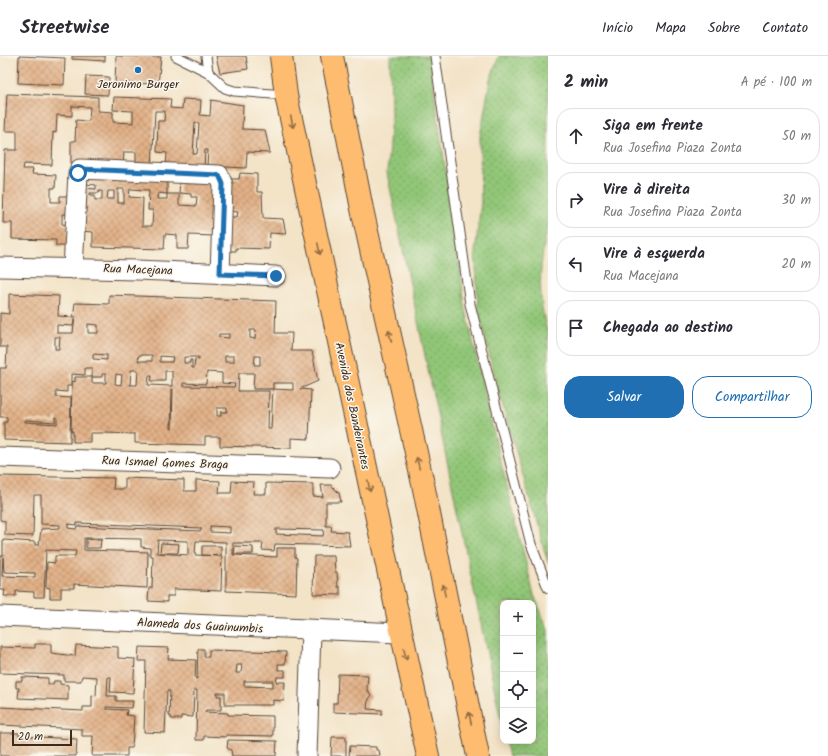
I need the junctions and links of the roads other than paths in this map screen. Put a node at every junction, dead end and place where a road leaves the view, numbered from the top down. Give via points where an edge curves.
1 (176, 56) edge
2 (206, 56) edge
3 (281, 56) edge
4 (332, 56) edge
5 (435, 56) edge
6 (208, 72) junction
7 (286, 95) junction
8 (0, 267) edge
9 (73, 269) junction
10 (220, 274) junction
11 (276, 276) dead end
12 (0, 457) edge
13 (330, 468) dead end
14 (548, 588) edge
15 (0, 616) edge
16 (312, 631) junction
17 (400, 633) junction
18 (307, 756) edge
19 (428, 756) edge
20 (478, 756) edge

1 - 6 lane
2 - 6 lane
3 - 7 highway, Avenida dos Bandeirantes
20 -> 4 highway
5 - 14 lane via 470,304 531,544
6 - 7 lane via 225,88 234,91
7 -> 17 highway, Avenida dos Bandeirantes
8 - 9 street, Rua Macejana
9 - 10 street, Rua Macejana
9 - 10 street via 79,170 207,173 219,175 223,184
10 - 11 street, Rua Macejana
12 - 13 street, Rua Ismael Gomes Braga
15 - 16 street, Alameda dos Guainumbis
16 - 17 street, Alameda dos Guainumbis
16 - 18 street
17 -> 19 highway, Avenida dos Bandeirantes

